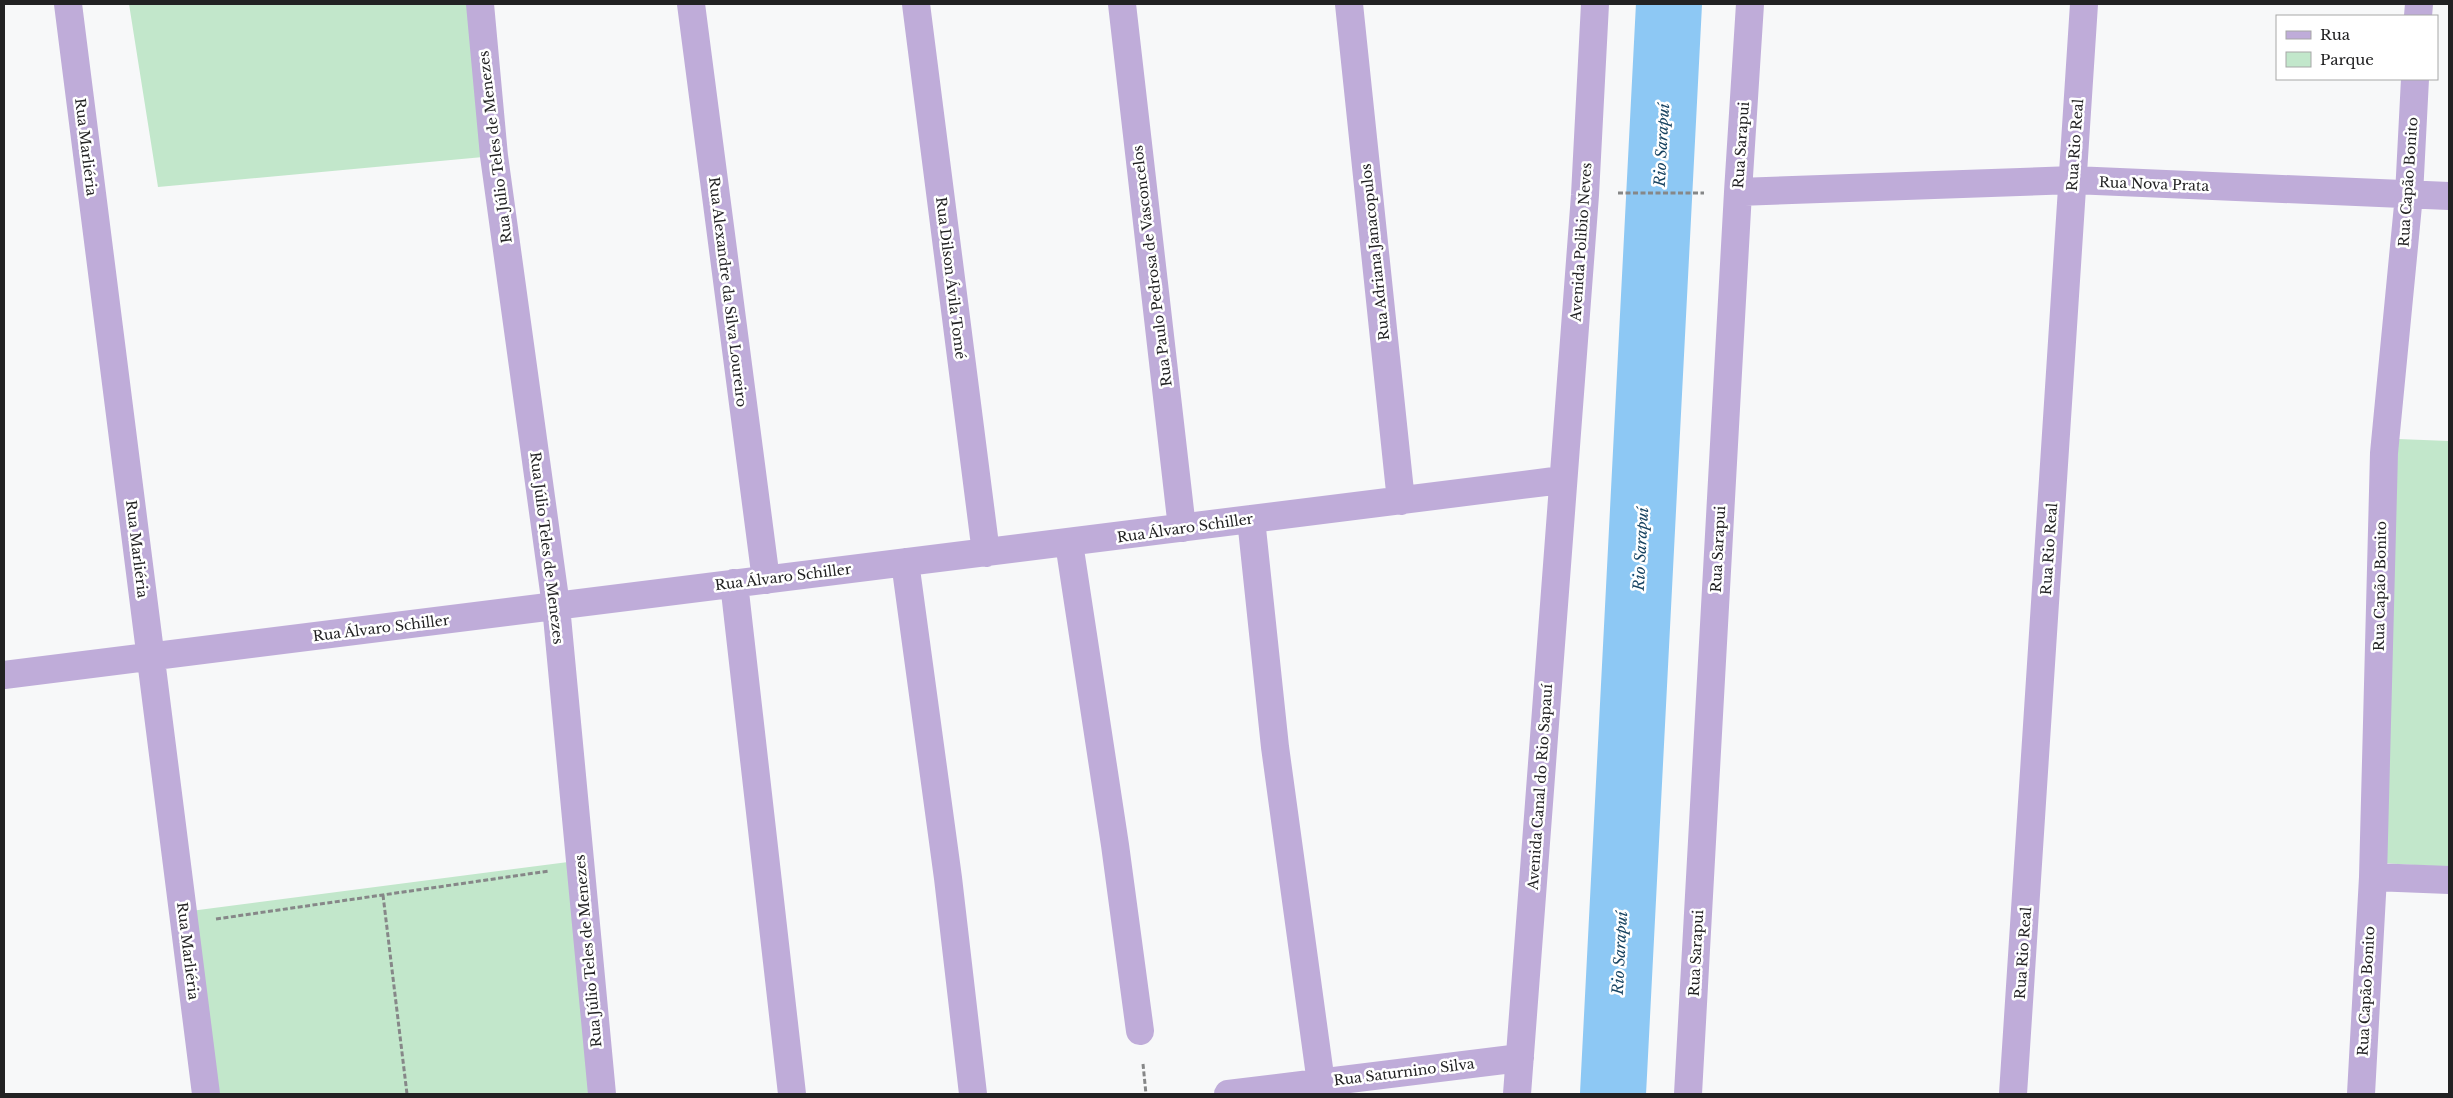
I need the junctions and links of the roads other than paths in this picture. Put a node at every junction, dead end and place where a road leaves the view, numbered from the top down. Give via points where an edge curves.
1 (68, 4) edge
2 (480, 4) edge
3 (691, 4) edge
4 (916, 4) edge
5 (1122, 4) edge
6 (1349, 4) edge
7 (1595, 4) edge
8 (1750, 4) edge
9 (2084, 4) edge
10 (2415, 80) edge
11 (2073, 180) junction
12 (1738, 192) junction
13 (2409, 195) junction
14 (2449, 196) edge
15 (1562, 480) junction
16 (1401, 501) junction
17 (1251, 518) junction
18 (1182, 528) junction
19 (1069, 543) junction
20 (986, 553) junction
21 (904, 562) junction
22 (766, 580) junction
23 (734, 583) junction
24 (556, 606) junction
25 (150, 656) junction
26 (4, 675) edge
27 (2373, 877) junction
28 (2449, 880) edge
29 (1140, 1031) dead end
30 (1520, 1058) junction
31 (1321, 1082) junction
32 (1284, 1091) edge
33 (206, 1094) edge
34 (602, 1094) edge
35 (792, 1094) edge
36 (973, 1094) edge
37 (1228, 1094) edge
38 (1517, 1094) edge
39 (1688, 1094) edge
40 (2013, 1094) edge
41 (2361, 1094) edge

1 - 25 street, Rua Marliéria
2 - 24 street, Rua Júlio Teles de Menezes via 494,156
3 - 22 street, Rua Alexandre da Silva Loureiro
4 - 20 street, Rua Dilson Ávila Tomé
5 - 18 street, Rua Paulo Pedrosa de Vasconcelos
6 - 16 street, Rua Adriana Janacopulos
7 - 15 street, Avenida Polibio Neves via 1585,195
8 - 12 street, Rua Sarapui
9 - 11 street, Rua Rio Real
10 - 13 street, Rua Capão Bonito
11 - 12 street, Rua Nova Prata
11 - 13 street, Rua Nova Prata
11 - 40 street, Rua Rio Real
12 - 39 street, Rua Sarapui
13 - 14 street, Rua Nova Prata
13 - 27 street, Rua Capão Bonito via 2384,453
15 - 16 street, Rua Álvaro Schiller
15 - 30 street, Avenida Canal do Rio Sapauí
16 - 17 street, Rua Álvaro Schiller
17 - 18 street, Rua Álvaro Schiller
17 - 31 street via 1275,747
18 - 19 street, Rua Álvaro Schiller
19 - 20 street, Rua Álvaro Schiller
19 - 29 street
20 - 21 street, Rua Álvaro Schiller
21 - 22 street, Rua Álvaro Schiller
21 - 36 street via 948,878
22 - 23 street, Rua Álvaro Schiller
23 - 24 street, Rua Álvaro Schiller
23 - 35 street
24 - 25 street, Rua Álvaro Schiller
24 - 34 street, Rua Júlio Teles de Menezes
25 - 26 street, Rua Álvaro Schiller
25 - 33 street, Rua Marliéria
27 - 28 street
27 - 41 street, Rua Capão Bonito
30 - 31 street, Rua Saturnino Silva
30 - 38 street, Avenida Canal do Rio Sapauí
31 - 32 street, Rua Saturnino Silva
32 - 37 street, Rua Saturnino Silva

